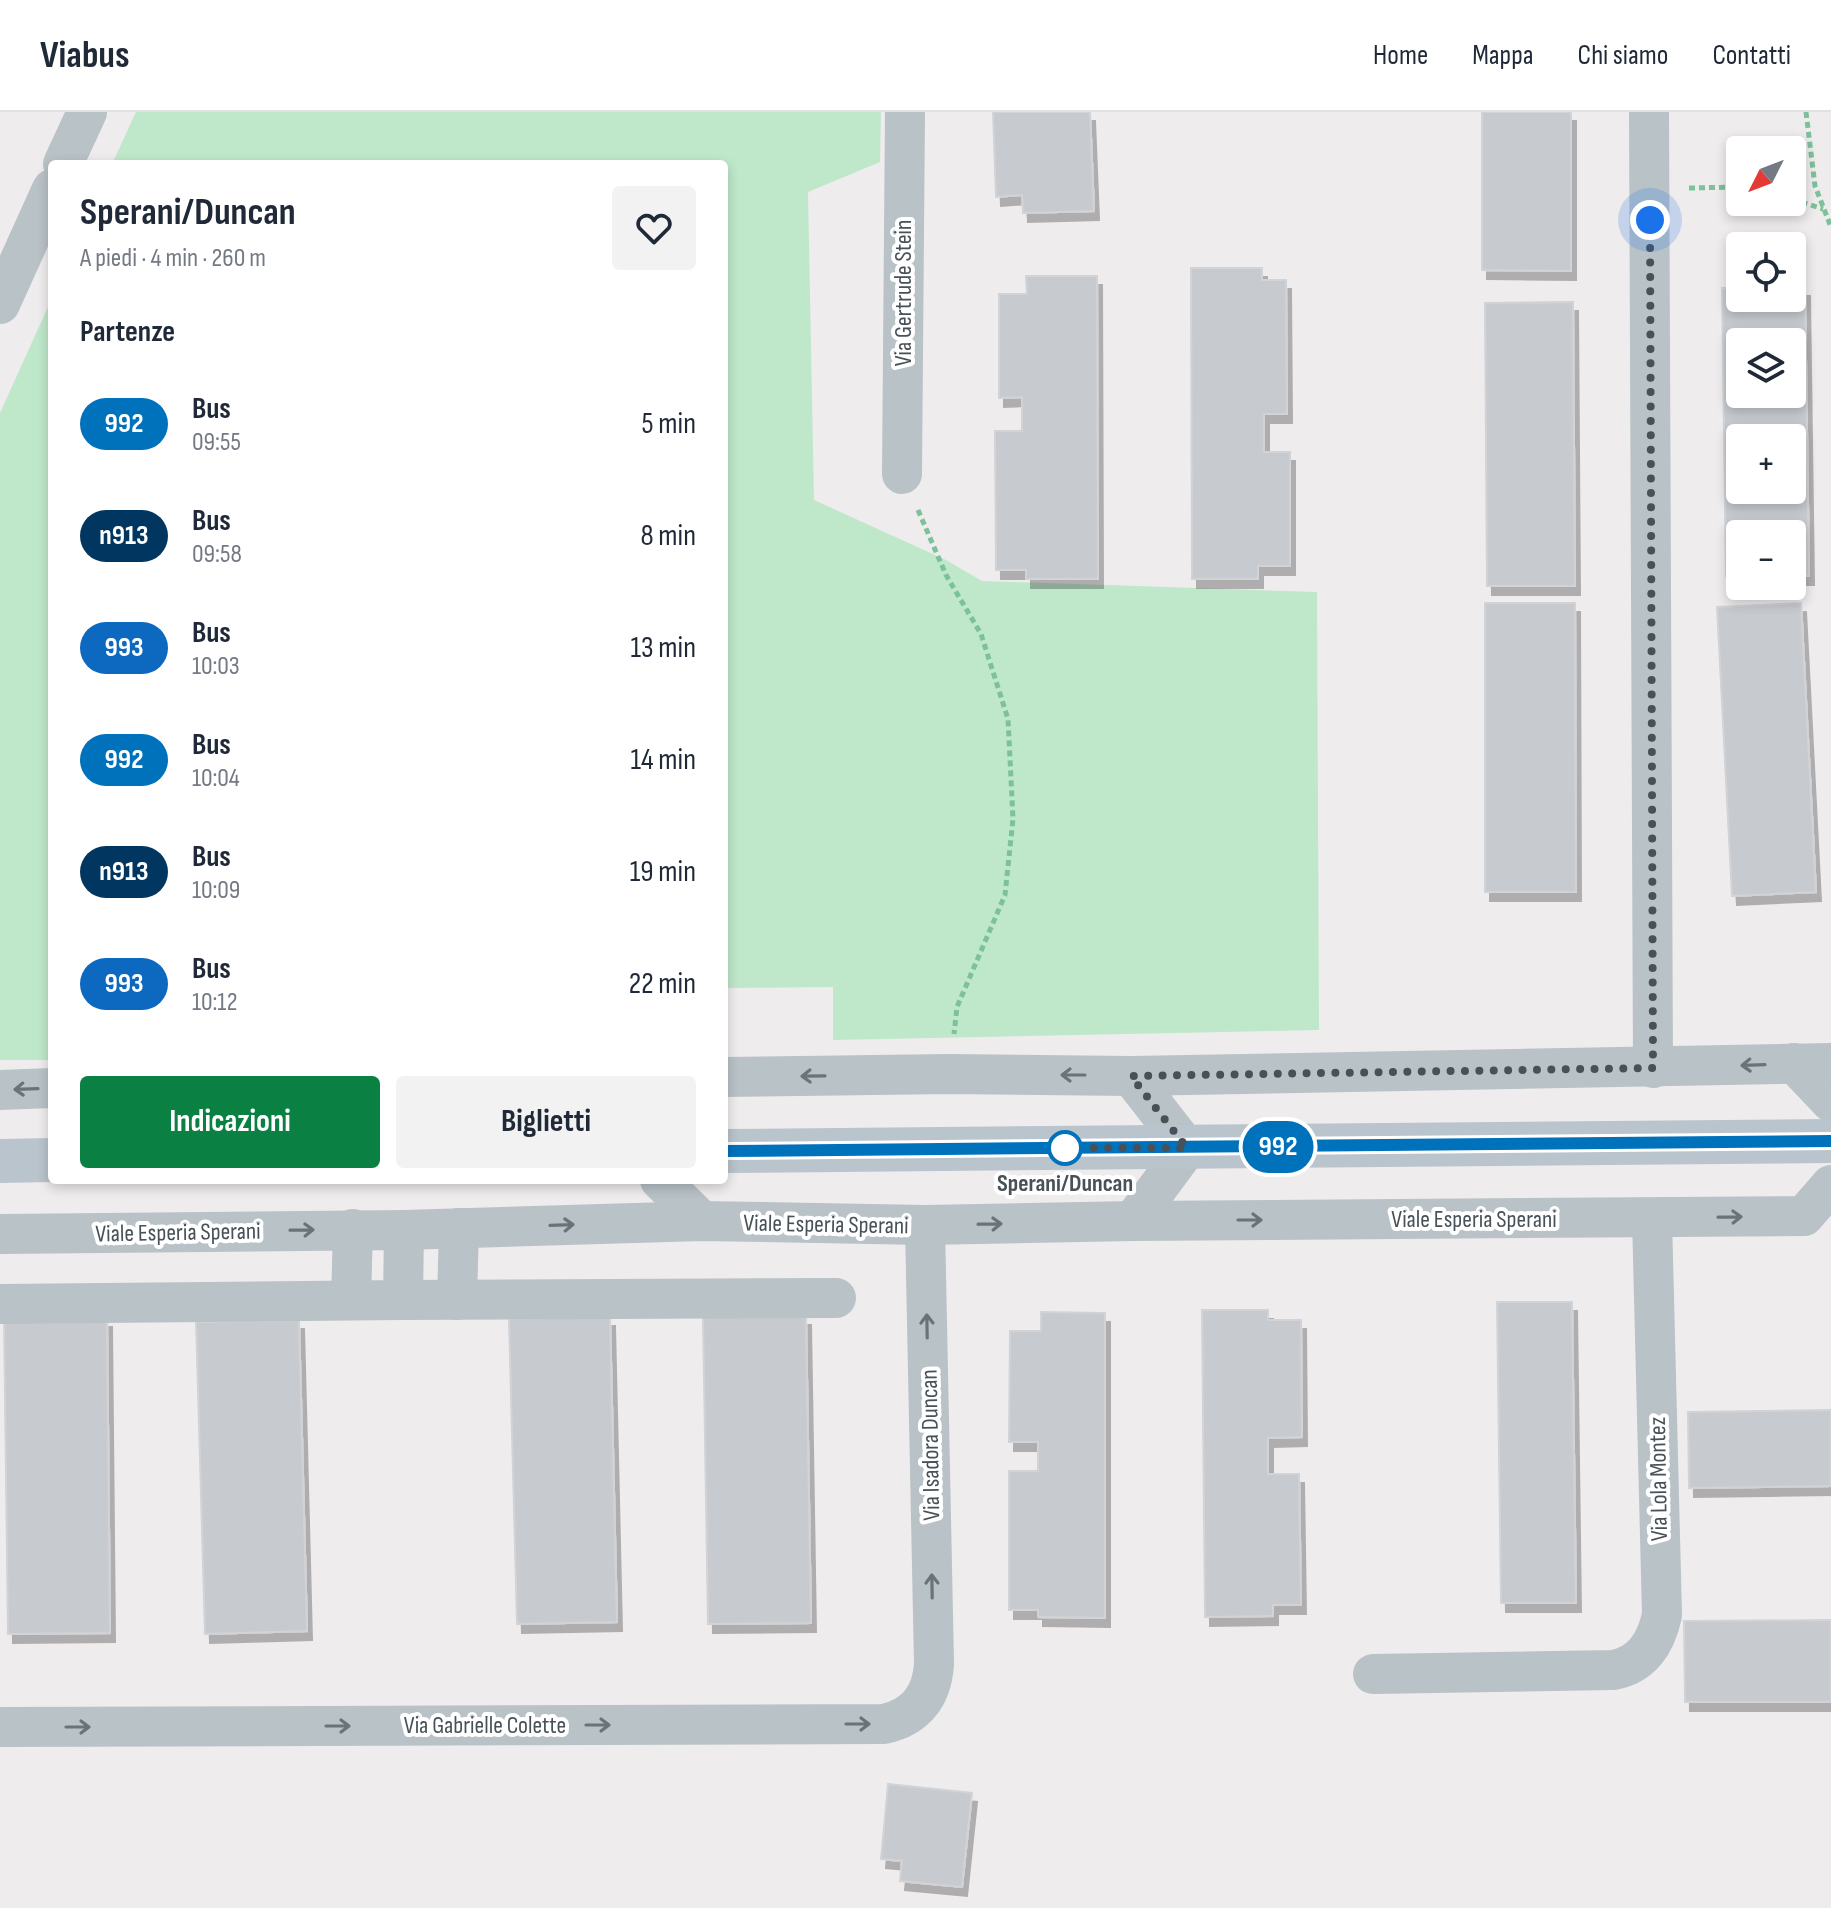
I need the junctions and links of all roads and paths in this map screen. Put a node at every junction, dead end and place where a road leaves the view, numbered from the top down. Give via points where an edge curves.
1 (87, 112) edge
2 (905, 112) edge
3 (1649, 112) edge
4 (1806, 112) edge
5 (65, 160) edge
6 (1726, 187) edge
7 (1650, 189) junction
8 (48, 198) edge
9 (1806, 204) edge
10 (1824, 210) junction
11 (1831, 227) edge
12 (0, 304) edge
13 (902, 474) joint
14 (1812, 1063) edge
15 (1653, 1068) junction
16 (949, 1074) junction
17 (1131, 1076) junction
18 (728, 1077) edge
19 (48, 1088) edge
20 (0, 1090) edge
21 (1831, 1102) edge
22 (1831, 1141) edge
23 (1187, 1148) junction
24 (728, 1151) edge
25 (48, 1160) edge
26 (0, 1161) edge
27 (664, 1184) edge
28 (1831, 1185) edge
29 (1652, 1218) junction
30 (702, 1221) junction
31 (1133, 1221) junction
32 (925, 1225) junction
33 (459, 1228) junction
34 (353, 1229) junction
35 (404, 1230) junction
36 (0, 1234) edge
37 (836, 1298) dead end
38 (351, 1300) junction
39 (403, 1300) junction
40 (457, 1300) junction
41 (0, 1304) edge
42 (934, 1664) joint
43 (1373, 1674) dead end
44 (0, 1727) edge

1 - 5 street
2 - 13 street, Via Gertrude Stein
3 - 7 street
4 - 10 path via 1815,186
6 - 7 path
7 - 15 street
8 - 12 street
9 - 10 path
10 - 11 path
13 - 16 path via 946,575 981,634 1008,719 1013,819 1005,895 957,1007
14 -> 15 street
14 - 21 street
15 - 17 street
17 -> 16 street
16 -> 18 street
17 - 23 street
19 -> 20 street
22 - 23 street
23 - 24 street
23 - 31 street
25 - 26 street
27 - 30 street
29 -> 28 street via 1804,1216
31 -> 29 street, Viale Esperia Sperani
29 - 43 street, Via Lola Montez via 1662,1615 1652,1645 1632,1664 1613,1670
30 - 32 street, Viale Esperia Sperani
33 -> 30 street, Viale Esperia Sperani
32 -> 31 street, Viale Esperia Sperani
42 -> 32 street, Via Isadora Duncan
33 - 35 street, Viale Esperia Sperani
33 - 40 street
34 - 35 street, Viale Esperia Sperani
36 -> 34 street, Viale Esperia Sperani
34 - 38 street
35 - 39 street
37 - 40 street
38 - 39 street
38 - 41 street
39 - 40 street
44 -> 42 street, Via Gabrielle Colette via 884,1724 914,1711 930,1686

